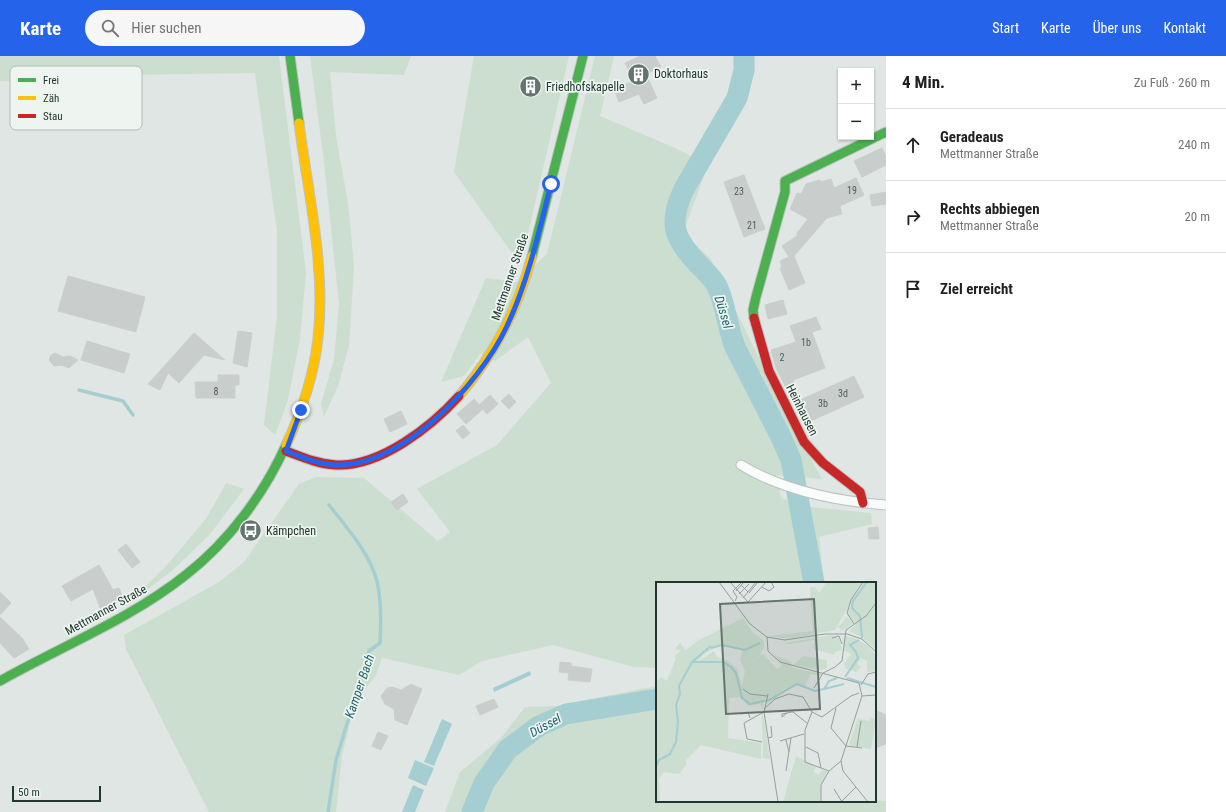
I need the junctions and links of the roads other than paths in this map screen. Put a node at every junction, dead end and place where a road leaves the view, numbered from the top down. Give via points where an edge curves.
1 (290, 56) edge
2 (583, 56) edge
3 (886, 132) edge
4 (286, 451) junction
5 (741, 465) dead end
6 (863, 503) junction
7 (886, 505) edge
8 (0, 681) edge

1 - 4 street, Mettmanner Straße via 315,234 319,306 318,338 309,384
2 - 4 street, Mettmanner Straße via 533,256 507,326 476,378 425,428 394,450 374,458 327,464
3 - 6 street, Heinhausen via 785,181 785,192 753,310 754,323 769,371 804,442 823,463 860,492
4 - 8 street, Mettmanner Straße via 240,521 194,568 139,608
5 - 6 street via 780,484
6 - 7 street

